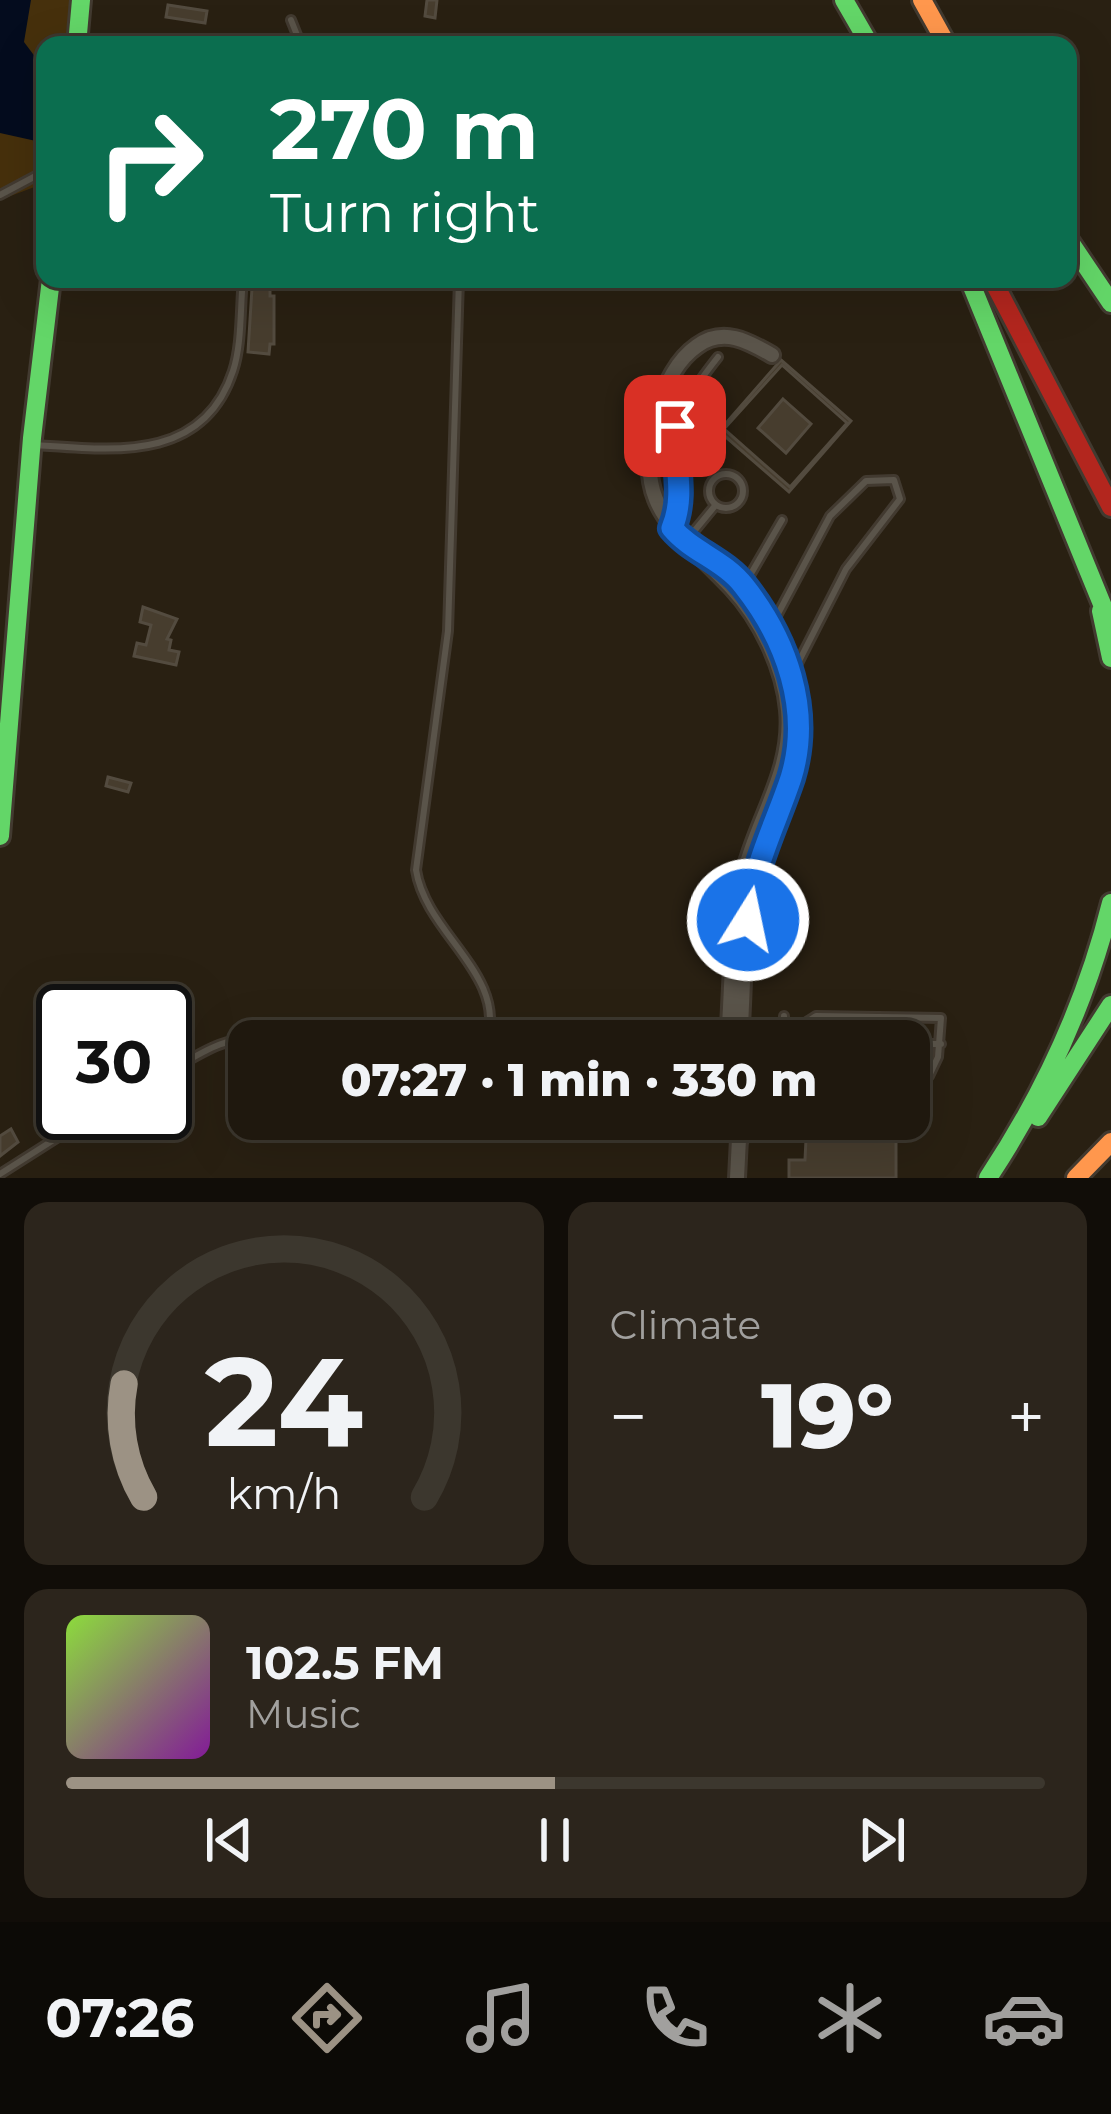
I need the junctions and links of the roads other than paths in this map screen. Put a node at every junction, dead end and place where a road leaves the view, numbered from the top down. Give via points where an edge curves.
1 (81, 0) edge
2 (844, 0) edge
3 (922, 0) edge
4 (291, 20) dead end
5 (77, 36) edge
6 (298, 36) edge
7 (865, 36) edge
8 (942, 36) edge
9 (36, 176) edge
10 (0, 195) edge
11 (1077, 252) edge
12 (50, 288) edge
13 (242, 288) edge
14 (459, 288) edge
15 (972, 288) edge
16 (997, 288) edge
17 (1110, 302) edge
18 (772, 355) dead end
19 (718, 357) dead end
20 (32, 444) junction
21 (714, 507) junction
22 (1111, 507) edge
23 (782, 520) dead end
24 (672, 528) junction
25 (685, 543) junction
26 (741, 591) junction
27 (1099, 603) junction
28 (1111, 626) edge
29 (768, 633) junction
30 (1111, 658) edge
31 (788, 680) junction
32 (0, 836) edge
33 (1111, 903) edge
34 (1111, 1005) edge
35 (784, 1016) dead end
36 (494, 1020) edge
37 (730, 1020) edge
38 (741, 1020) edge
39 (784, 1020) edge
40 (810, 1020) edge
41 (228, 1041) edge
42 (930, 1044) edge
43 (941, 1044) junction
44 (192, 1060) edge
45 (930, 1073) edge
46 (54, 1140) edge
47 (737, 1140) edge
48 (739, 1140) edge
49 (743, 1140) edge
50 (1111, 1142) edge
51 (739, 1145) junction
52 (1111, 1158) edge
53 (0, 1174) edge
54 (736, 1178) edge
55 (990, 1178) edge
56 (1076, 1178) edge
57 (1087, 1178) edge

1 - 5 main road
2 - 7 main road
3 - 8 main road
4 - 6 lane
9 - 10 lane
11 - 17 main road
12 - 20 main road
13 - 20 lane via 234,370 190,433 107,450
14 - 36 lane via 448,631 416,870 429,911 490,1000
15 - 27 main road
16 - 22 main road
18 - 24 street via 743,338 715,338 693,348 671,377 650,464
19 - 24 lane via 675,426 682,506
20 - 32 main road
21 - 21 lane via 740,504 739,478 717,474
21 - 25 lane
23 - 26 lane
24 - 25 street
25 - 26 street via 716,560
26 - 29 street
27 - 28 main road
27 - 30 main road
29 - 31 street
29 - 31 lane via 830,516 866,481 894,480 900,499 846,569
31 - 37 street via 780,776 741,885
31 - 38 street via 796,757 750,895
33 - 55 main road via 1068,1038
34 - 55 main road
35 - 39 lane
40 - 43 lane via 941,1018
41 - 44 lane
42 - 43 lane
43 - 45 lane
46 - 53 lane
47 - 51 street
48 - 51 street
49 - 51 lane
50 - 56 main road
51 - 54 street
52 - 57 main road

